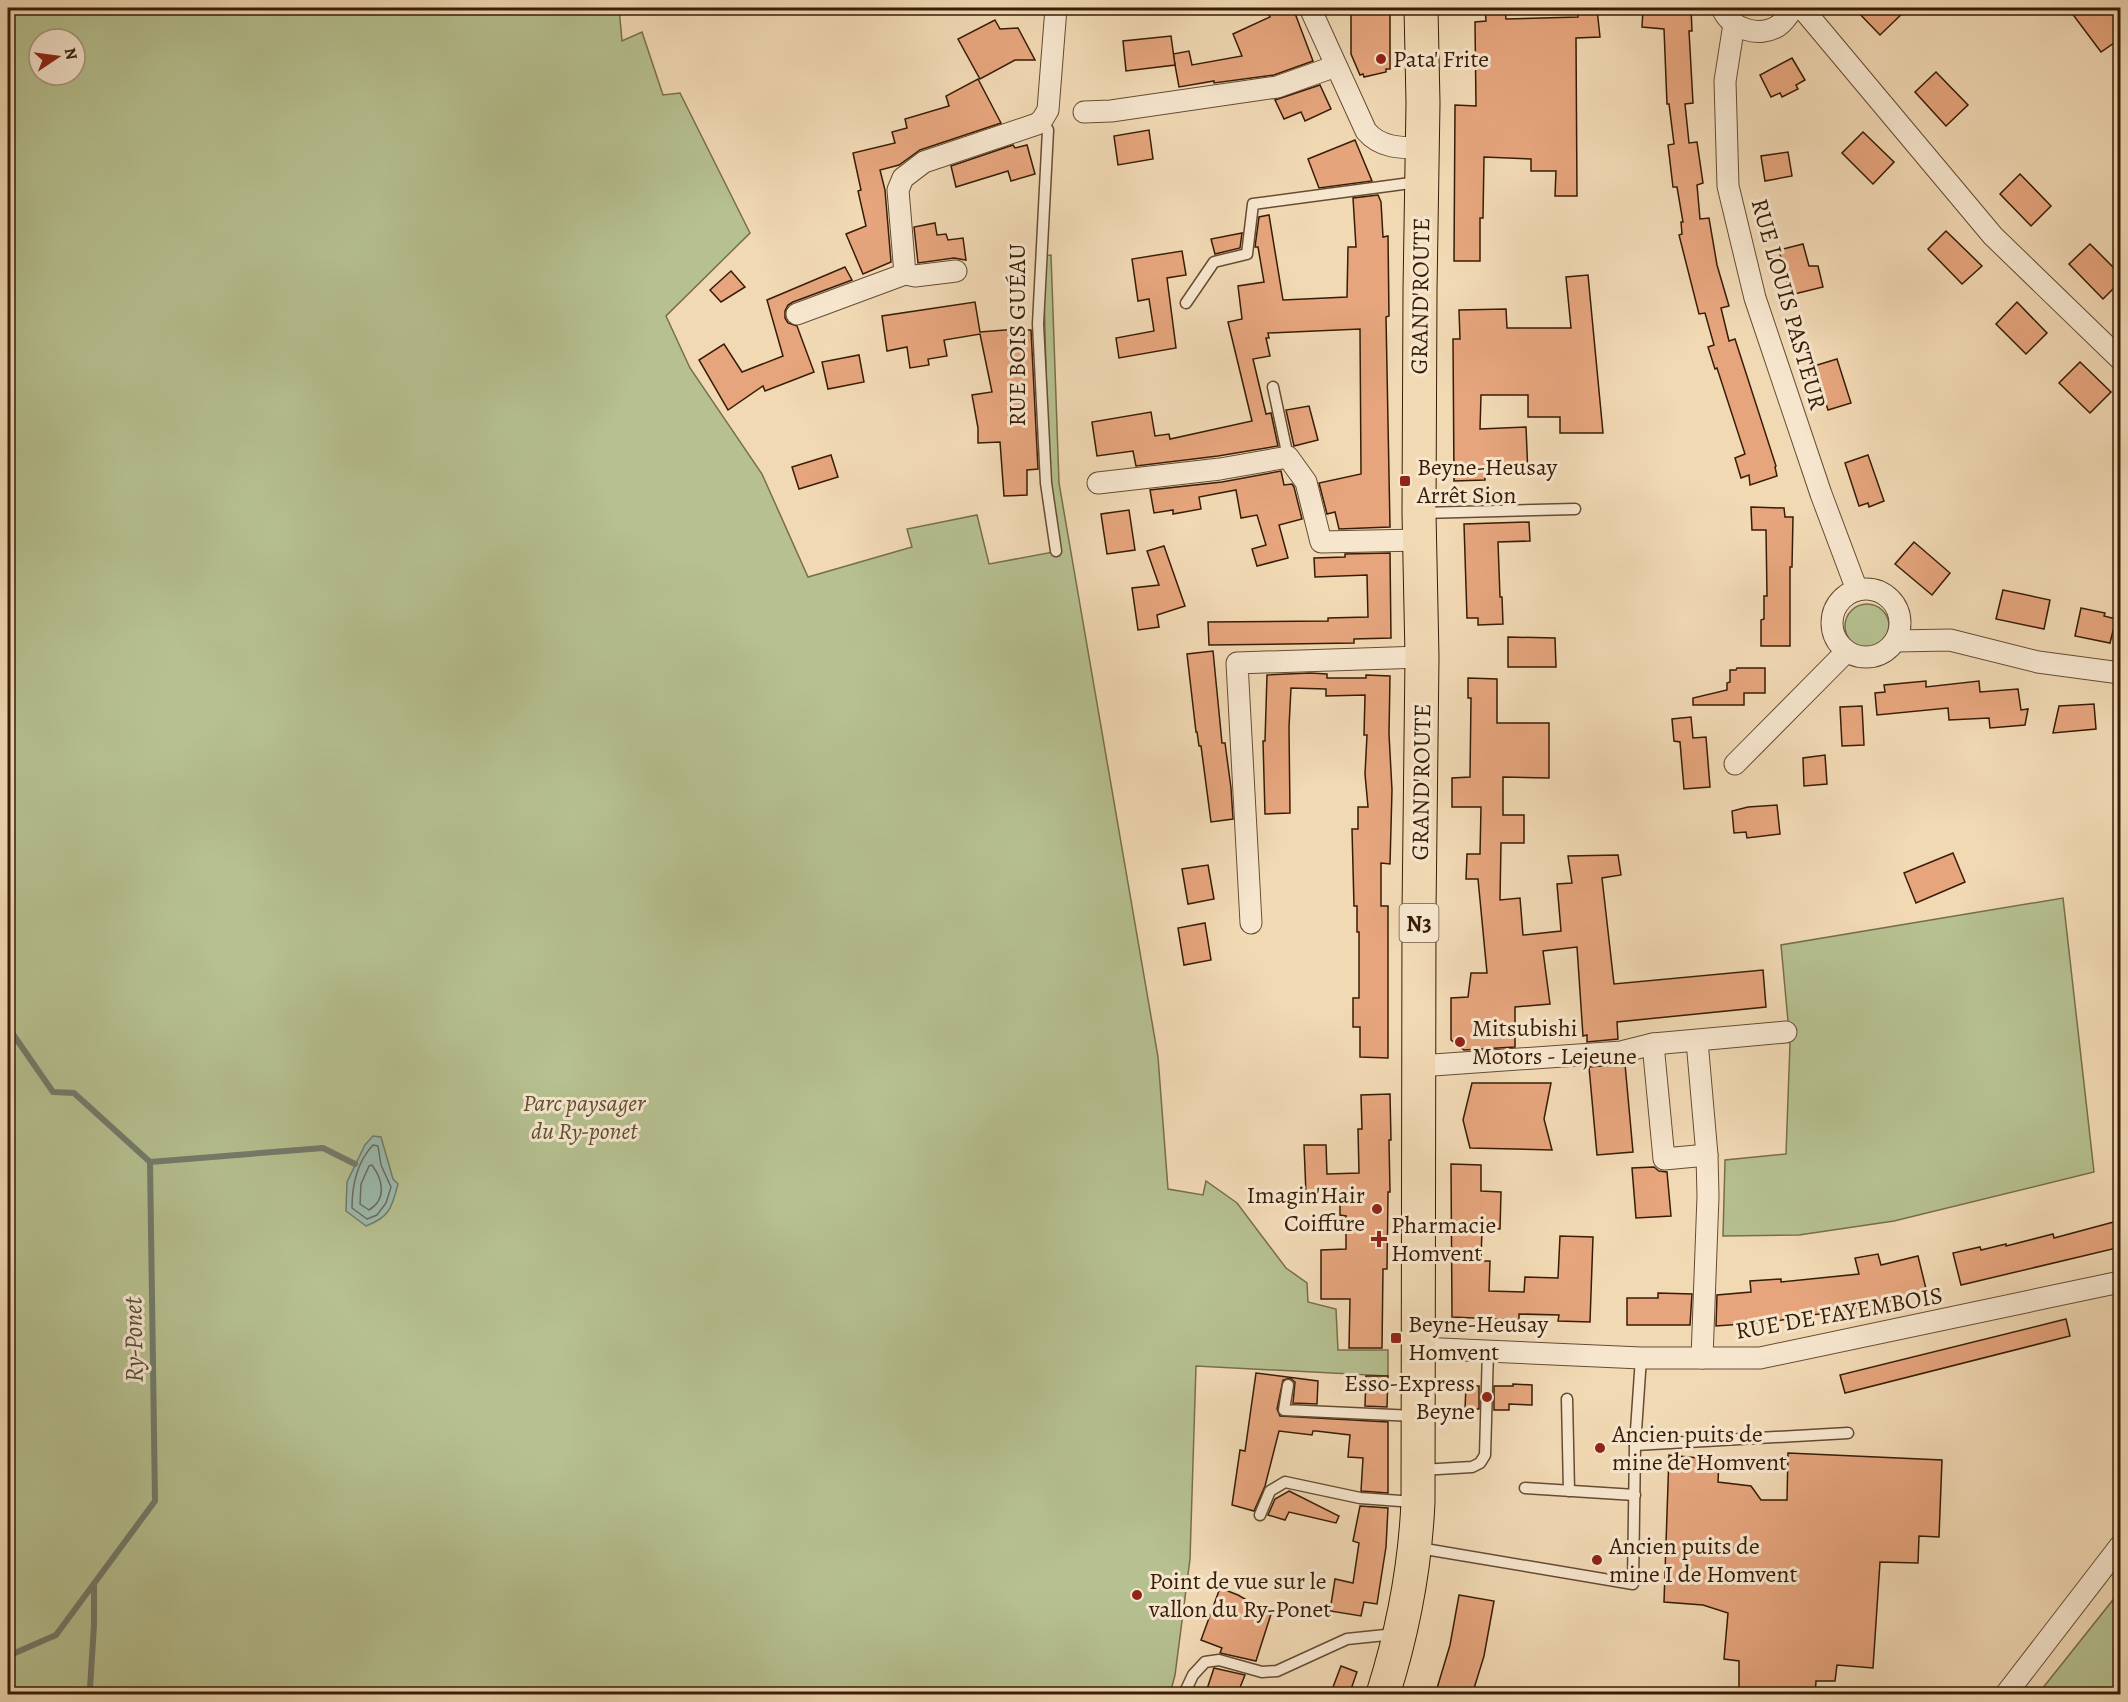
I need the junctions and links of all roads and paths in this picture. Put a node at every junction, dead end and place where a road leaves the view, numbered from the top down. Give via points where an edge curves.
1 (1056, 8) edge
2 (1310, 8) edge
3 (1421, 8) edge
4 (1793, 8) edge
5 (1802, 8) edge
6 (1728, 16) edge
7 (1336, 66) junction
8 (1084, 112) dead end
9 (1042, 120) junction
10 (1422, 148) junction
11 (1421, 182) junction
12 (956, 271) dead end
13 (905, 274) junction
14 (1186, 303) dead end
15 (797, 314) dead end
16 (2121, 359) edge
17 (1273, 387) dead end
18 (1288, 456) junction
19 (1098, 483) dead end
20 (1575, 509) dead end
21 (1420, 527) junction
22 (1056, 551) dead end
23 (1857, 590) junction
24 (1896, 641) junction
25 (1846, 652) junction
26 (1422, 657) junction
27 (2121, 674) edge
28 (1735, 764) dead end
29 (1251, 923) dead end
30 (1786, 1032) dead end
31 (1697, 1041) junction
32 (1653, 1044) junction
33 (1419, 1066) junction
34 (1707, 1155) junction
35 (2121, 1282) edge
36 (1418, 1348) junction
37 (1488, 1350) junction
38 (1641, 1358) junction
39 (1702, 1359) junction
40 (1288, 1385) dead end
41 (1567, 1399) dead end
42 (1418, 1417) junction
43 (1848, 1433) dead end
44 (1635, 1445) junction
45 (1418, 1470) junction
46 (1525, 1488) dead end
47 (1569, 1491) junction
48 (1635, 1495) junction
49 (1418, 1502) junction
50 (1260, 1515) dead end
51 (2121, 1546) edge
52 (1416, 1548) junction
53 (1401, 1633) junction
54 (1184, 1695) edge
55 (1383, 1695) edge
56 (2006, 1695) edge

1 - 9 street, RUE BOIS GUÉAU via 1048,110
2 - 7 street
3 - 10 main road, N3
4 - 6 street, RUE LOUIS PASTEUR via 1778,26 1765,31 1746,30
5 - 16 street via 1993,236
6 - 23 street, RUE LOUIS PASTEUR via 1728,186 1755,298
7 - 8 street via 1277,87
7 - 10 street via 1373,139 1393,146
9 - 13 street via 924,162 903,178 898,190
9 - 22 lane, RUE BOIS GUÉAU via 1048,130 1038,324 1046,483
10 - 11 main road, GRAND'ROUTE / N3
11 - 14 lane via 1253,204 1247,254 1214,262
11 - 21 main road, GRAND'ROUTE / N3
12 - 13 street
13 - 15 street
17 - 18 lane
18 - 19 street via 1220,469
18 - 21 street via 1306,482 1321,542
20 - 21 lane
21 - 26 main road, GRAND'ROUTE / N3
23 - 24 street via 1869,589 1890,598 1901,619
23 - 25 street via 1845,596 1832,617 1832,631
24 - 25 street via 1887,652 1874,657 1860,658
24 - 27 street via 1950,640 2038,662
25 - 28 street
26 - 29 street via 1237,663
26 - 33 main road, GRAND'ROUTE / N3
30 - 31 street
31 - 32 street
31 - 34 street
32 - 33 street via 1620,1052
32 - 34 street via 1664,1159
33 - 36 main road, GRAND'ROUTE / N3
34 - 39 street
35 - 39 street, RUE DE FAYEMBOIS via 1760,1358
36 - 37 street, RUE DE FAYEMBOIS
36 - 42 main road, GRAND'ROUTE / N3
37 - 38 street, RUE DE FAYEMBOIS
37 - 45 lane via 1485,1455 1472,1467
38 - 39 street, RUE DE FAYEMBOIS
38 - 44 lane
40 - 42 lane via 1284,1410
41 - 47 lane
42 - 45 main road, GRAND'ROUTE / N3
43 - 44 lane
44 - 48 lane
45 - 49 main road, GRAND'ROUTE / N3
46 - 47 lane
47 - 48 lane
48 - 52 lane via 1634,1584
49 - 50 lane via 1360,1498 1285,1482 1270,1491
49 - 52 main road, GRAND'ROUTE / N3
51 - 56 street
52 - 53 main road, GRAND'ROUTE / N3
53 - 54 lane via 1347,1639 1277,1671 1262,1672 1219,1660 1205,1662 1193,1675
53 - 55 main road, GRAND'ROUTE / N3

